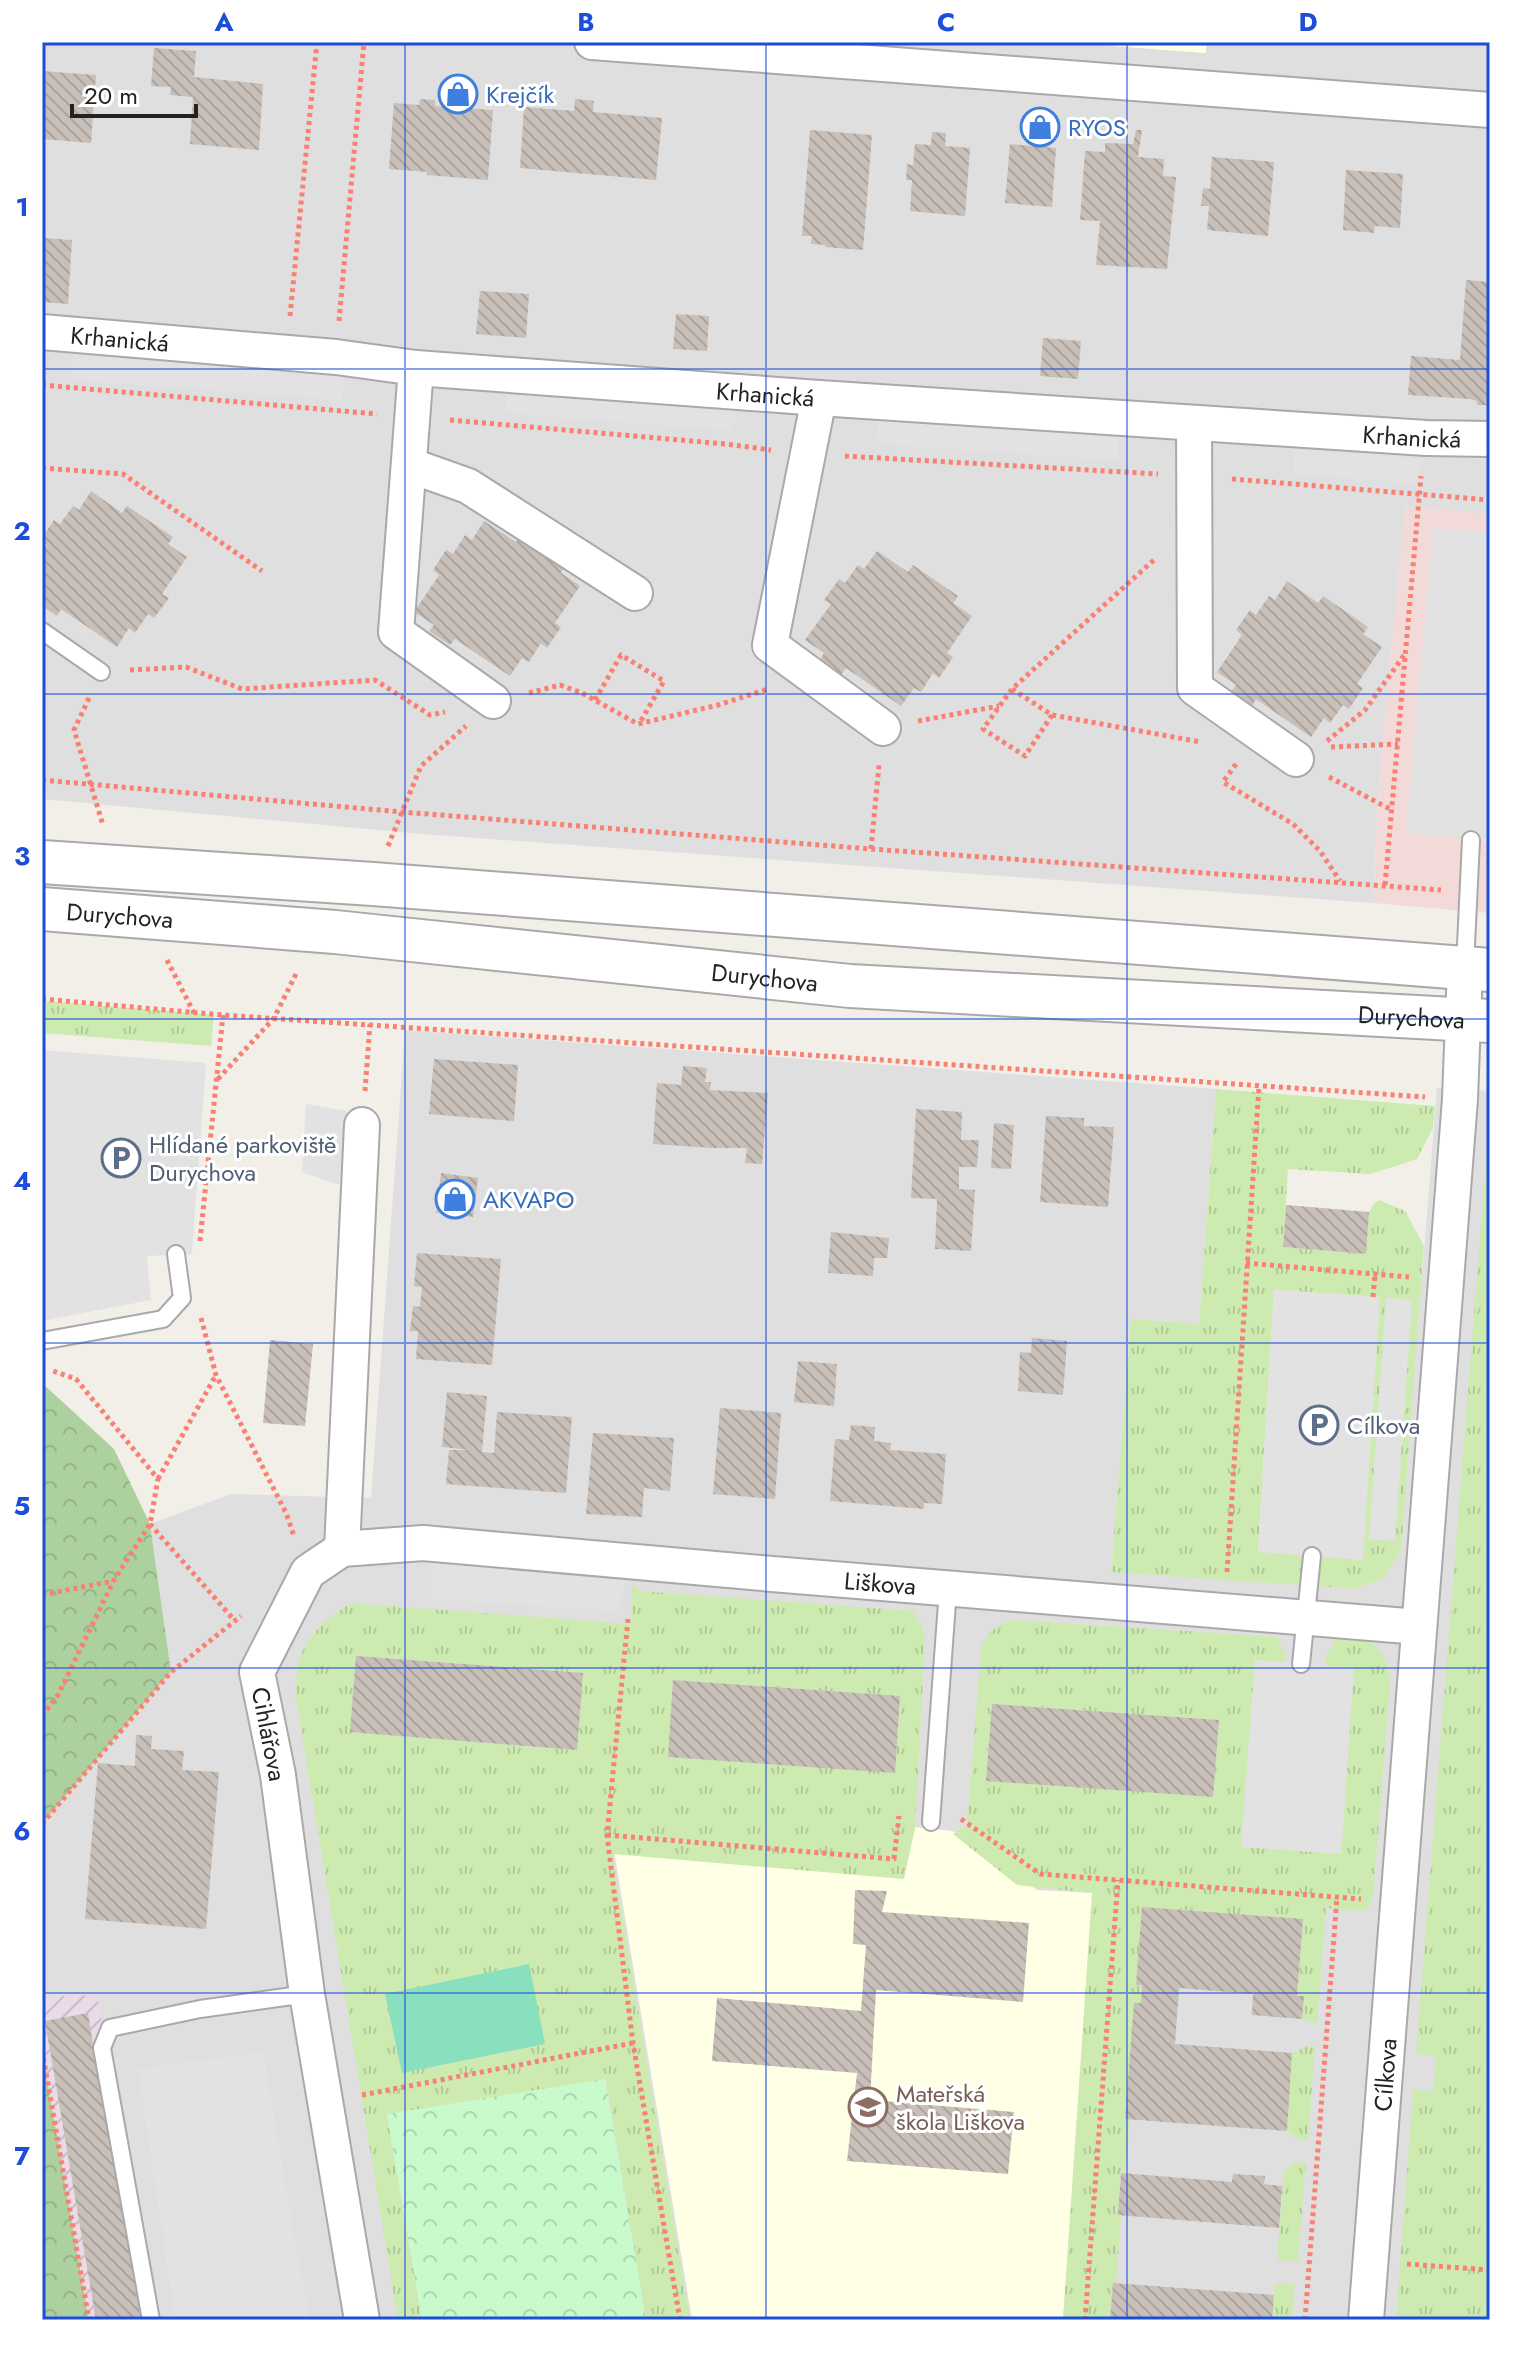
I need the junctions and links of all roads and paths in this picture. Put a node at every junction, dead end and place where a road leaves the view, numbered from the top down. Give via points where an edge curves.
1 (317, 42) edge
2 (364, 42) edge
3 (592, 42) edge
4 (1490, 110) edge
5 (42, 332) edge
6 (286, 353) junction
7 (336, 357) junction
8 (416, 368) junction
9 (42, 385) edge
10 (819, 398) junction
11 (412, 417) junction
12 (1194, 423) junction
13 (1426, 438) junction
14 (1490, 439) edge
15 (808, 454) junction
16 (409, 465) junction
17 (42, 468) edge
18 (1194, 476) junction
19 (1420, 493) junction
20 (1490, 500) edge
21 (1194, 522) junction
22 (262, 571) dead end
23 (635, 593) dead end
24 (42, 631) edge
25 (1405, 653) junction
26 (101, 672) joint
27 (810, 675) junction
28 (1012, 689) junction
29 (595, 700) junction
30 (493, 701) junction
31 (1000, 706) junction
32 (1052, 715) junction
33 (638, 724) junction
34 (883, 728) junction
35 (1202, 742) dead end
36 (1398, 744) junction
37 (1296, 759) joint
38 (1239, 761) dead end
39 (42, 780) edge
40 (1392, 810) junction
41 (402, 812) junction
42 (1471, 840) dead end
43 (871, 849) junction
44 (42, 862) edge
45 (1340, 882) junction
46 (1385, 885) junction
47 (1469, 892) junction
48 (42, 909) edge
49 (1477, 969) edge
50 (42, 999) edge
51 (223, 1015) junction
52 (1476, 1020) edge
53 (370, 1024) junction
54 (1259, 1086) junction
55 (1460, 1099) junction
56 (362, 1125) joint
57 (199, 1250) dead end
58 (176, 1254) dead end
59 (1246, 1263) junction
60 (1375, 1275) junction
61 (1422, 1278) dead end
62 (1373, 1297) dead end
63 (198, 1309) dead end
64 (42, 1341) edge
65 (42, 1367) edge
66 (216, 1375) junction
67 (158, 1479) junction
68 (150, 1524) junction
69 (342, 1549) junction
70 (1312, 1556) dead end
71 (308, 1572) junction
72 (1227, 1572) dead end
73 (114, 1580) junction
74 (948, 1589) junction
75 (42, 1595) edge
76 (247, 1612) dead end
77 (1305, 1618) junction
78 (628, 1619) dead end
79 (235, 1621) junction
80 (1419, 1627) junction
81 (1301, 1664) dead end
82 (42, 1716) edge
83 (932, 1817) junction
84 (42, 1824) edge
85 (607, 1835) junction
86 (1118, 1880) junction
87 (1337, 1897) junction
88 (1398, 1902) junction
89 (307, 1994) junction
90 (633, 2043) junction
91 (42, 2050) edge
92 (325, 2102) junction
93 (1371, 2261) junction
94 (1490, 2270) edge
95 (89, 2320) edge
96 (151, 2320) edge
97 (362, 2320) edge
98 (680, 2320) edge
99 (1085, 2320) edge
100 (1305, 2320) edge
101 (1366, 2320) edge

1 - 6 path
2 - 7 path
3 - 4 street
5 - 6 street, Krhanická
6 - 7 street, Krhanická
7 - 8 street, Krhanická
8 - 10 street, Krhanická
8 - 11 street
9 - 11 path
10 - 12 street, Krhanická
10 - 15 street
11 - 15 path
11 - 16 street
12 - 13 street, Krhanická
12 - 18 street
13 - 14 street, Krhanická
13 - 19 path
15 - 18 path
15 - 27 street via 770,645
16 - 23 street via 468,486
16 - 30 street via 396,632
17 - 22 path via 123,474
18 - 19 path
18 - 21 street
19 - 20 path
19 - 25 path
21 - 28 path
21 - 37 street via 1195,688
24 - 26 lane
25 - 36 path
25 - 36 path via 1365,710 1320,747
26 - 30 path via 186,667 242,689 375,680 430,715
27 - 33 path
27 - 34 street
28 - 31 path
28 - 32 path
29 - 30 path via 560,685
29 - 33 path
29 - 33 path via 621,655 664,681
30 - 41 path via 421,766
31 - 32 path via 983,729 1025,756
31 - 34 path
32 - 35 path
34 - 43 path
36 - 40 path
37 - 40 path
38 - 45 path via 1223,782 1293,824
39 - 41 path
40 - 46 path
41 - 43 path
42 - 47 lane
43 - 45 path
44 - 49 street, Durychova
45 - 46 path
46 - 47 path
47 - 49 lane
48 - 52 street, Durychova via 335,932 850,986
49 - 52 street, Cílkova
50 - 51 path
51 - 53 path
51 - 57 path
52 - 55 street, Cílkova
53 - 54 path
53 - 56 path
54 - 55 path
54 - 59 path
55 - 80 street, Cílkova
56 - 69 street
58 - 64 lane via 182,1298 163,1319
59 - 60 path
59 - 72 path
60 - 61 path
60 - 62 path
63 - 66 path
65 - 67 path via 76,1379
66 - 67 path
66 - 71 path via 286,1513
67 - 68 path
68 - 73 path
68 - 79 path
69 - 71 street, Cihlářova
69 - 74 street, Liškova via 423,1543
70 - 77 lane
71 - 89 street, Cihlářova via 257,1672 278,1775
73 - 75 path
73 - 82 path via 58,1695
74 - 77 street, Liškova
74 - 83 lane
76 - 79 path
77 - 80 street, Liškova
77 - 81 lane
78 - 85 path
79 - 84 path via 171,1672
80 - 88 street, Cílkova
83 - 85 path via 900,1810 894,1859
83 - 86 path via 955,1814 1040,1874
85 - 90 path
86 - 87 path
86 - 99 path
87 - 88 path
87 - 100 path
88 - 93 street, Cílkova
89 - 92 street, Cihlářova
89 - 96 lane via 110,2028 102,2048
90 - 92 path
90 - 98 path
91 - 95 path
92 - 97 street, Cihlářova
93 - 94 path
93 - 101 street, Cílkova

